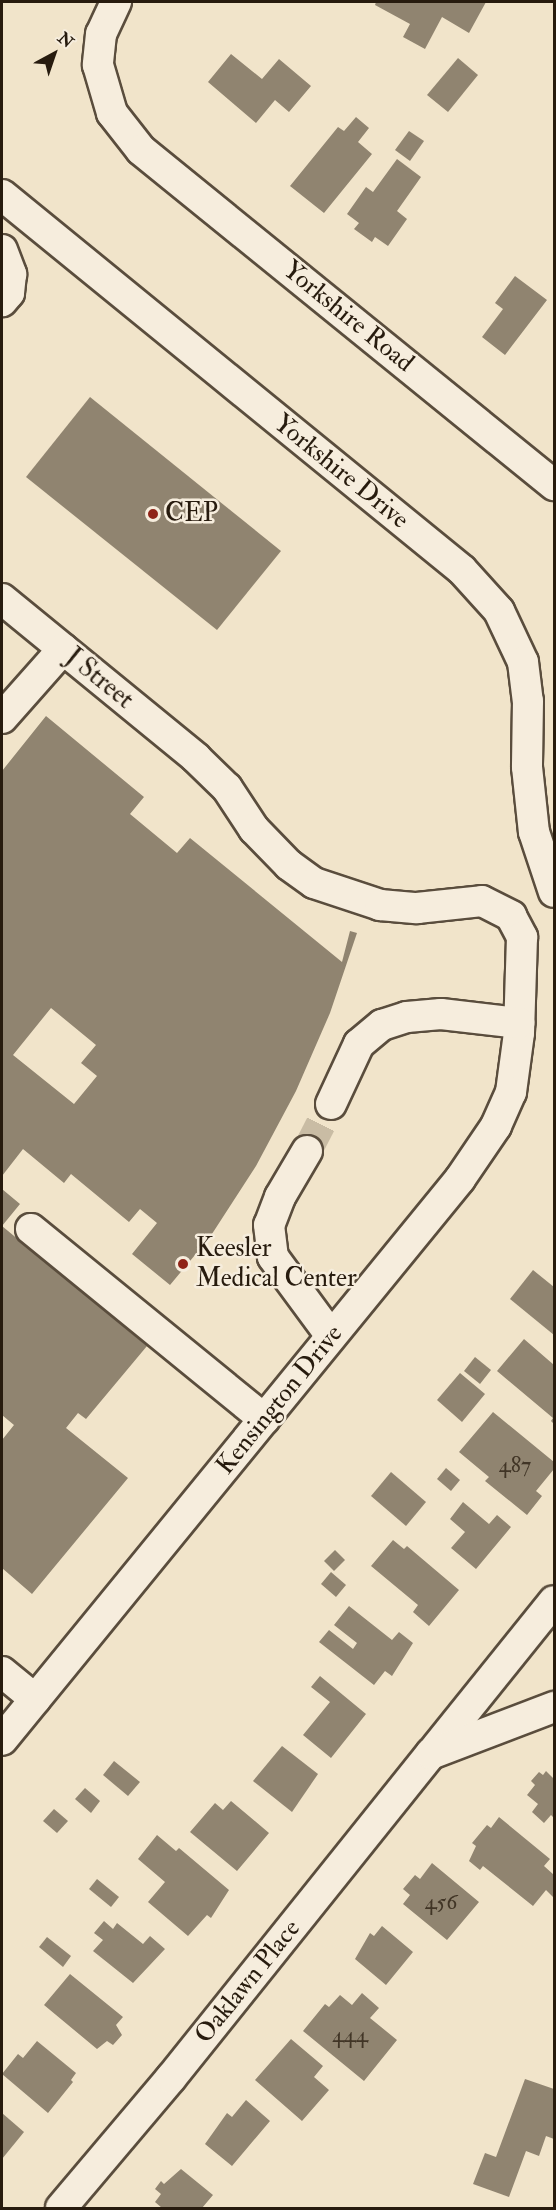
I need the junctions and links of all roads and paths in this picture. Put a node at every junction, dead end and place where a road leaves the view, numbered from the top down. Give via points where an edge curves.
1 (116, 2) edge
2 (2, 195) edge
3 (2, 250) edge
4 (2, 301) edge
5 (555, 485) edge
6 (2, 599) edge
7 (63, 649) junction
8 (2, 718) edge
9 (196, 758) joint
10 (555, 892) edge
11 (519, 1023) junction
12 (331, 1104) tunnel mouth
13 (308, 1151) tunnel mouth
14 (31, 1229) dead end
15 (331, 1336) junction
16 (264, 1419) junction
17 (555, 1601) edge
18 (2, 1672) edge
19 (35, 1699) junction
20 (555, 1707) edge
21 (2, 1740) edge
22 (431, 1754) junction
23 (61, 2208) edge

1 - 5 street, Yorkshire Road via 101,34 98,65 112,113 141,150
2 - 10 street, Yorkshire Drive via 462,570 499,611 523,662 534,832
3 - 4 street via 11,274 9,293
6 - 7 street, J Street
7 - 8 street
7 - 9 street, J Street
9 - 11 street, Kensington Drive via 226,788 254,829 289,865 315,883 380,905 417,908 482,901 511,916 522,937
11 - 12 street via 441,1014 407,1017 382,1025 359,1044
11 - 15 street, Kensington Drive via 510,1092 496,1126 460,1179
13 - 15 street via 279,1197 269,1225 273,1257
14 - 16 street
15 - 16 street, Kensington Drive
16 - 19 street, Kensington Drive
17 - 22 street, Oaklawn Place
18 - 19 street
19 - 21 street, Kensington Drive
20 - 22 street
22 - 23 street, Oaklawn Place via 171,2078

